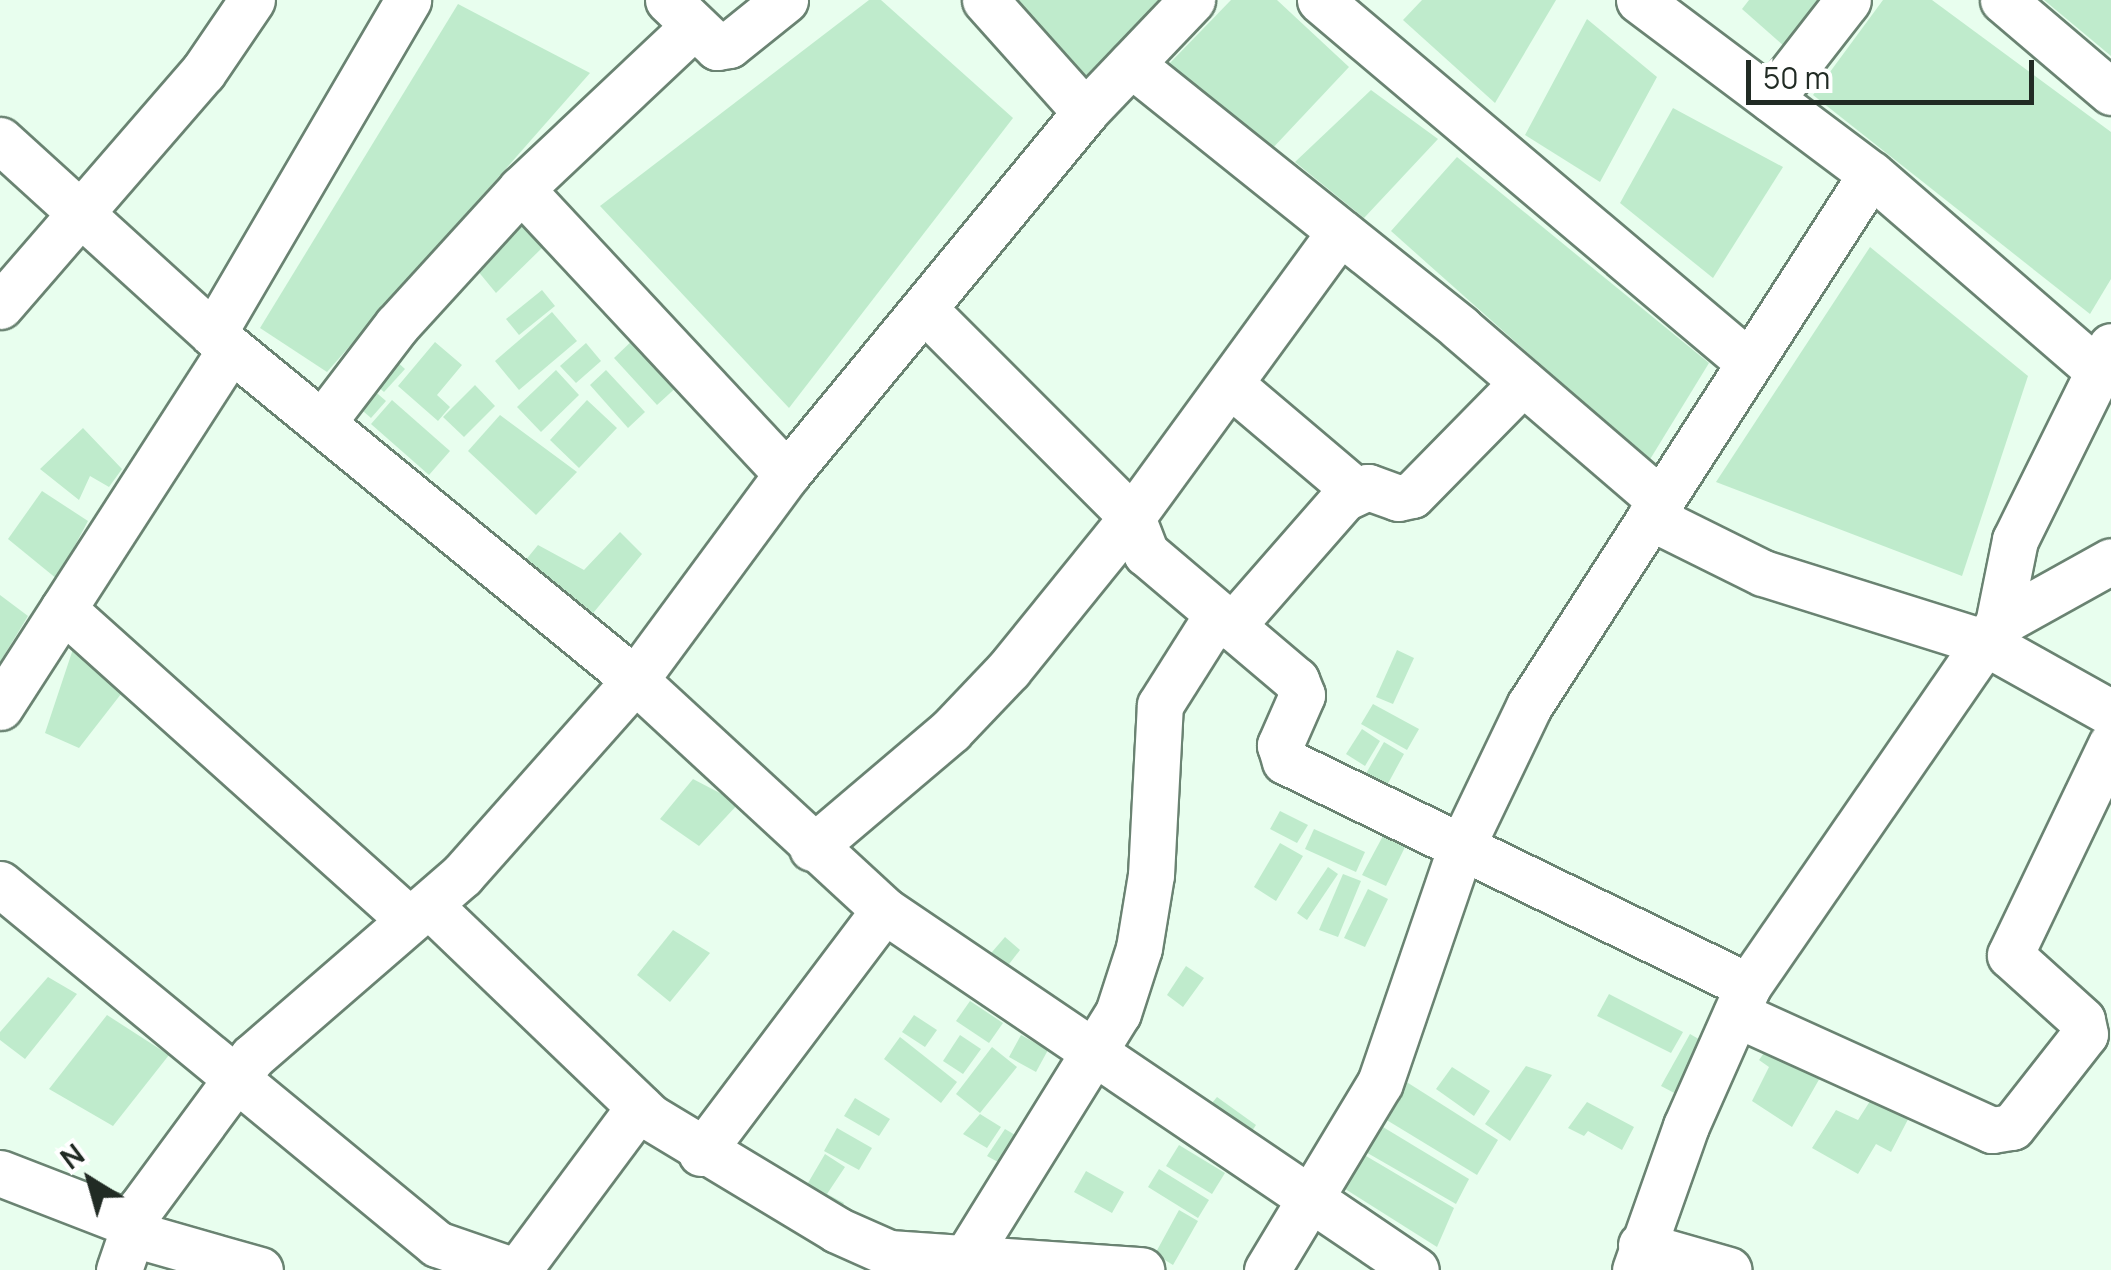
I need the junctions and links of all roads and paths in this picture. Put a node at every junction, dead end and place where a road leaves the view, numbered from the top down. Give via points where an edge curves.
1 (252, 0) edge
2 (408, 0) edge
3 (785, 0) edge
4 (985, 0) edge
5 (1192, 0) edge
6 (1320, 0) edge
7 (1638, 0) edge
8 (1848, 0) edge
9 (2003, 0) edge
10 (681, 13) edge
11 (1131, 64) junction
12 (2111, 92) edge
13 (1770, 99) junction
14 (1084, 112) junction
15 (0, 140) edge
16 (1871, 174) junction
17 (521, 189) junction
18 (83, 214) junction
19 (1338, 235) junction
20 (0, 306) edge
21 (925, 310) junction
22 (222, 342) junction
23 (2104, 358) edge
24 (1746, 361) junction
25 (1523, 382) junction
26 (1231, 385) junction
27 (322, 423) junction
28 (787, 474) junction
29 (1355, 490) junction
30 (1655, 508) junction
31 (1132, 517) junction
32 (2111, 561) edge
33 (63, 608) junction
34 (1224, 621) junction
35 (1992, 634) junction
36 (635, 680) junction
37 (0, 706) edge
38 (2111, 714) edge
39 (2111, 744) edge
40 (812, 848) junction
41 (1460, 850) junction
42 (0, 884) edge
43 (884, 910) junction
44 (420, 913) junction
45 (1742, 1000) junction
46 (1097, 1054) junction
47 (234, 1081) junction
48 (639, 1107) junction
49 (701, 1152) junction
50 (0, 1173) edge
51 (1313, 1200) junction
52 (128, 1242) edge
53 (966, 1258) junction
54 (1638, 1258) edge
55 (884, 1261) edge
56 (260, 1270) edge
57 (515, 1270) edge
58 (1141, 1270) edge
59 (1267, 1270) edge
60 (1416, 1270) edge
61 (1729, 1270) edge

1 - 18 street via 203,72
2 - 22 street
3 - 10 street via 729,45 710,43
4 - 14 street
5 - 11 street
6 - 24 street
7 - 13 street
8 - 13 street
9 - 12 street
10 - 17 street
11 - 14 street
11 - 19 street
13 - 16 street
14 - 21 street
15 - 18 street
16 - 23 street
16 - 24 street
17 - 27 street via 398,325
17 - 28 street
18 - 20 street
18 - 22 street
19 - 25 street
19 - 26 street
21 - 28 street
21 - 31 street
22 - 27 street
22 - 33 street
23 - 35 street via 2015,540
24 - 30 street
25 - 29 street via 1412,495
25 - 30 street
26 - 29 street
26 - 31 street
27 - 36 street
28 - 36 street
29 - 34 street
30 - 35 street via 1763,572
30 - 41 street via 1530,706
31 - 34 street via 1146,553
31 - 40 street via 1009,670 951,730
32 - 35 street
33 - 37 street
33 - 44 street
34 - 41 street via 1302,688 1280,746 1285,761
34 - 46 street via 1160,706 1151,874 1139,948
35 - 38 street
35 - 45 street
36 - 40 street
36 - 44 street
39 - 45 street via 2010,954 2082,1020 2085,1034 2012,1127 1992,1130
40 - 43 street
41 - 45 street
41 - 51 street via 1380,1084
42 - 47 street
43 - 46 street
43 - 49 street
44 - 47 street via 330,984
44 - 48 street
45 - 54 street
46 - 51 street
46 - 53 street
47 - 52 street
47 - 57 street via 437,1244
48 - 49 street
48 - 57 street
49 - 55 street
50 - 52 street
51 - 59 street
51 - 60 street
52 - 56 street
53 - 55 street
53 - 58 street
54 - 61 street

